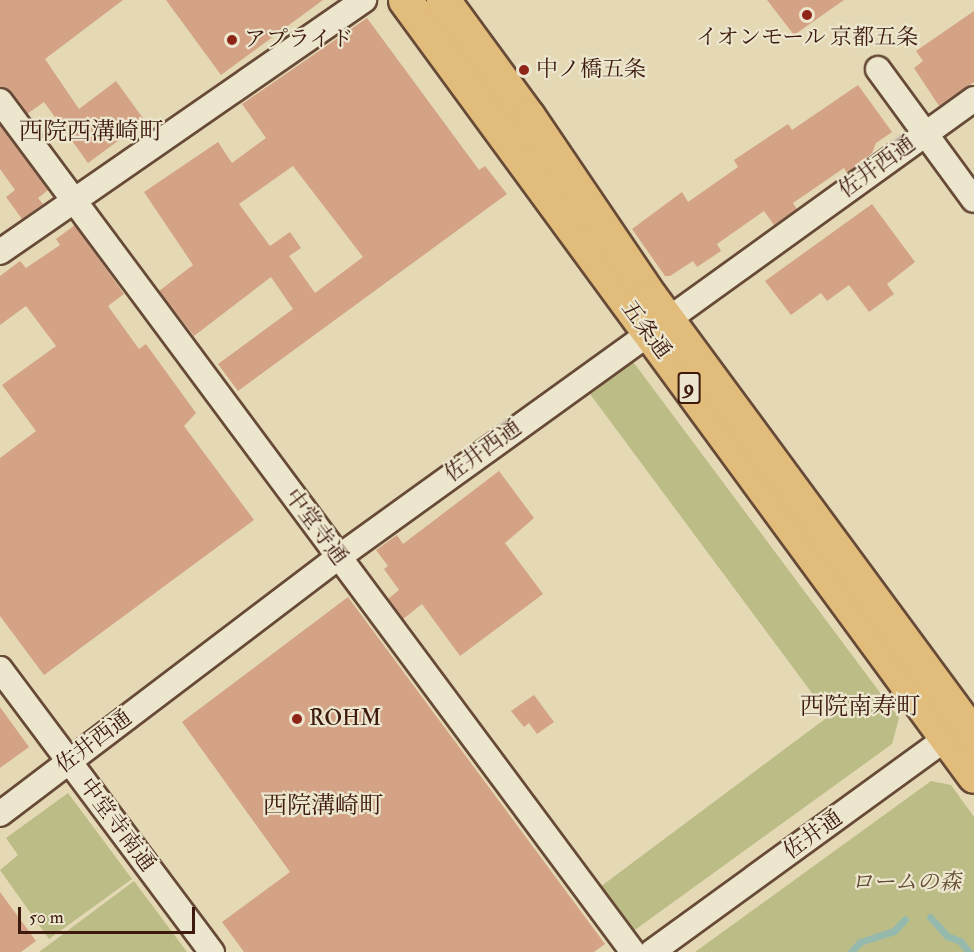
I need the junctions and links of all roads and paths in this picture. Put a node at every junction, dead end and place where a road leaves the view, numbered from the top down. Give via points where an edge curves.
1 (364, 0) edge
2 (405, 0) edge
3 (443, 0) edge
4 (878, 69) dead end
5 (974, 99) edge
6 (0, 102) edge
7 (924, 133) junction
8 (974, 200) edge
9 (72, 201) junction
10 (0, 252) edge
11 (656, 324) junction
12 (339, 557) junction
13 (0, 669) edge
14 (965, 729) edge
15 (69, 761) junction
16 (974, 776) edge
17 (0, 814) edge
18 (212, 952) edge
19 (633, 952) edge
20 (652, 952) edge

1 - 9 street
2 - 11 highway, 五条通 / 9
3 - 11 highway, 五条通 / 9
4 - 7 street
5 - 7 street, 佐井西通
6 - 9 street, 中堂寺通
7 - 8 street
7 - 11 street, 佐井西通
9 - 10 street
9 - 12 street, 中堂寺通
11 - 12 street, 佐井西通
11 - 14 highway, 五条通 / 9
12 - 15 street, 佐井西通
12 - 19 street, 中堂寺通
13 - 15 street, 中堂寺南通
14 - 16 highway, 五条通 / 9
14 - 20 street, 佐井通
15 - 17 street, 佐井西通
15 - 18 street, 中堂寺南通

